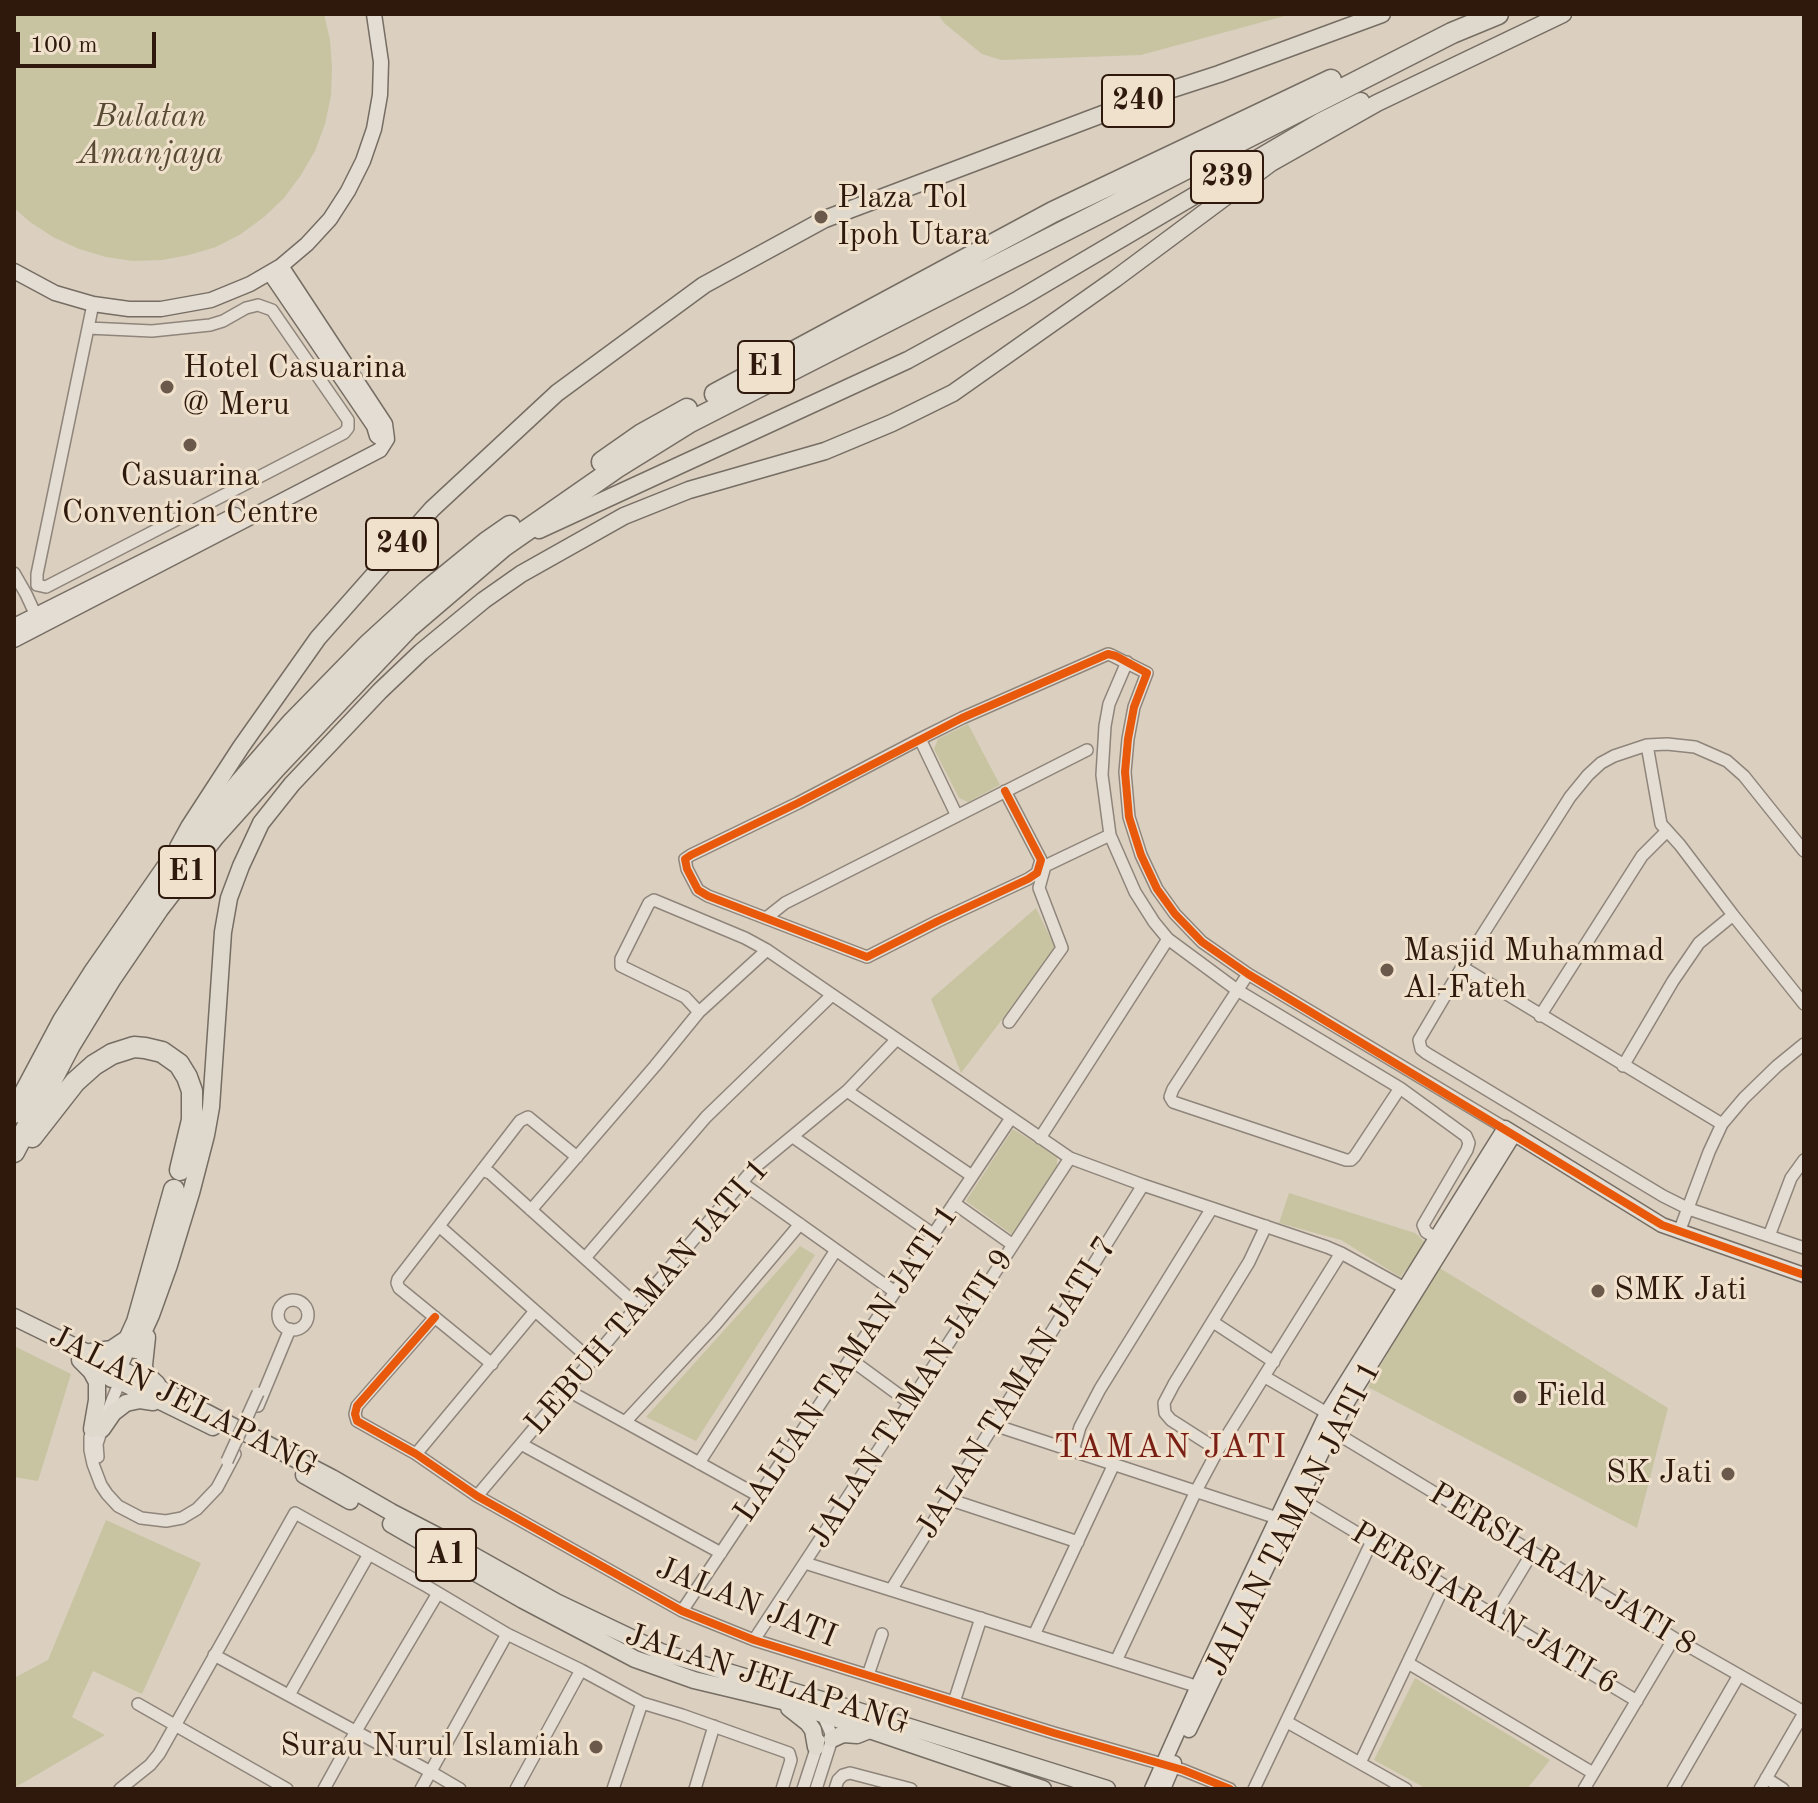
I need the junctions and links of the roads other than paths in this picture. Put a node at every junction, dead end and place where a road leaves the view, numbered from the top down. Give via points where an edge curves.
1 (374, 14) edge
2 (1382, 14) edge
3 (1468, 14) edge
4 (1498, 14) edge
5 (1556, 14) edge
6 (1563, 14) edge
7 (275, 269) junction
8 (14, 271) edge
9 (93, 304) junction
10 (88, 328) junction
11 (504, 546) junction
12 (14, 573) edge
13 (37, 585) junction
14 (26, 594) junction
15 (14, 600) edge
16 (39, 621) junction
17 (15, 638) edge
18 (1127, 662) junction
19 (920, 739) junction
20 (1647, 745) junction
21 (1087, 750) dead end
22 (1005, 791) junction
23 (957, 816) junction
24 (1666, 832) junction
25 (1110, 835) junction
26 (1804, 851) edge
27 (168, 866) junction
28 (1733, 915) junction
29 (766, 918) junction
30 (1168, 939) junction
31 (767, 950) junction
32 (1462, 967) junction
33 (1248, 974) junction
34 (1237, 990) junction
35 (832, 995) junction
36 (1804, 1004) edge
37 (699, 1012) junction
38 (1540, 1016) junction
39 (1009, 1022) dead end
40 (896, 1040) junction
41 (1804, 1044) edge
42 (1623, 1066) junction
43 (1400, 1088) junction
44 (847, 1091) junction
45 (14, 1113) edge
46 (1011, 1118) junction
47 (1722, 1124) junction
48 (1509, 1131) junction
49 (793, 1137) junction
50 (1040, 1138) junction
51 (14, 1152) edge
52 (577, 1157) junction
53 (1070, 1158) junction
54 (1804, 1160) edge
55 (14, 1162) edge
56 (482, 1170) junction
57 (972, 1176) junction
58 (742, 1183) junction
59 (1143, 1185) junction
60 (1437, 1201) junction
61 (954, 1203) junction
62 (1212, 1208) junction
63 (1689, 1209) junction
64 (531, 1210) junction
65 (1453, 1211) junction
66 (800, 1224) junction
67 (439, 1226) junction
68 (1266, 1226) junction
69 (1679, 1232) junction
70 (933, 1234) junction
71 (1769, 1236) junction
72 (1441, 1240) junction
73 (1013, 1245) junction
74 (1804, 1248) edge
75 (836, 1250) junction
76 (1341, 1253) junction
77 (585, 1258) junction
78 (1804, 1275) edge
79 (1409, 1291) junction
80 (895, 1292) junction
81 (638, 1306) junction
82 (535, 1311) junction
83 (151, 1315) junction
84 (14, 1317) edge
85 (435, 1317) junction
86 (1213, 1322) junction
87 (14, 1328) edge
88 (130, 1339) junction
89 (85, 1357) junction
90 (850, 1359) junction
91 (592, 1361) junction
92 (1274, 1362) junction
93 (492, 1364) junction
94 (118, 1374) junction
95 (1265, 1377) junction
96 (567, 1390) junction
97 (163, 1396) junction
98 (910, 1403) junction
99 (625, 1422) junction
100 (1327, 1423) junction
101 (994, 1425) junction
102 (97, 1429) junction
103 (521, 1444) junction
104 (1218, 1450) junction
105 (1073, 1451) junction
106 (416, 1454) junction
107 (699, 1463) junction
108 (1114, 1464) junction
109 (1196, 1491) junction
110 (477, 1496) junction
111 (759, 1496) junction
112 (1294, 1496) junction
113 (948, 1499) junction
114 (1277, 1518) junction
115 (1372, 1541) junction
116 (1078, 1542) junction
117 (721, 1553) junction
118 (1532, 1553) junction
119 (369, 1554) junction
120 (805, 1563) junction
121 (1444, 1586) junction
122 (891, 1590) junction
123 (438, 1593) junction
124 (682, 1611) junction
125 (1494, 1616) junction
126 (981, 1618) junction
127 (507, 1634) junction
128 (882, 1634) dead end
129 (1034, 1635) junction
130 (1674, 1638) junction
131 (754, 1640) junction
132 (214, 1655) junction
133 (1116, 1661) junction
134 (1408, 1663) junction
135 (581, 1670) junction
136 (868, 1675) junction
137 (1739, 1675) junction
138 (1203, 1688) junction
139 (289, 1695) junction
140 (782, 1701) junction
141 (1637, 1701) junction
142 (954, 1702) junction
143 (642, 1703) junction
144 (138, 1704) dead end
145 (1804, 1712) edge
146 (829, 1714) junction
147 (1287, 1722) junction
148 (176, 1725) junction
149 (714, 1726) junction
150 (356, 1731) junction
151 (868, 1731) junction
152 (824, 1743) junction
153 (1360, 1763) junction
154 (1166, 1766) junction
155 (431, 1772) junction
156 (1593, 1773) junction
157 (1763, 1784) edge
158 (128, 1787) edge
159 (287, 1789) edge
160 (324, 1789) edge
161 (421, 1789) edge
162 (460, 1789) edge
163 (516, 1789) edge
164 (613, 1789) edge
165 (695, 1789) edge
166 (782, 1789) edge
167 (803, 1789) edge
168 (816, 1789) edge
169 (835, 1789) edge
170 (911, 1789) edge
171 (1043, 1789) edge
172 (1107, 1789) edge
173 (1152, 1789) edge
174 (1163, 1789) edge
175 (1230, 1789) edge
176 (1254, 1789) edge
177 (1406, 1789) edge
178 (1584, 1789) edge
179 (1673, 1789) edge
180 (1783, 1789) edge

1 - 7 street via 380,95 363,161 330,219
2 - 27 main road, 240 via 825,219 704,285 557,393 432,509 318,638 197,813
3 - 27 highway, E1 via 1053,212 642,434 487,542 407,609 291,724
4 - 11 highway, E1 via 690,422
5 - 11 main road, 239 via 1437,62 1321,121 908,360
6 - 83 main road via 1377,103 1271,163 953,393 825,451 689,490 624,516 521,574 421,652 292,784 261,823 241,866 223,932 206,1135
7 - 9 street via 229,294 184,306 129,309
7 - 16 street via 385,424 380,450
8 - 9 street via 55,293
9 - 10 street
10 - 13 street
10 - 13 street via 152,331 210,325 263,306 272,310 348,420 348,428 46,587
11 - 51 highway, E1 via 408,628 215,835 111,978
12 - 14 street
13 - 14 street
14 - 15 street
14 - 16 street
16 - 17 street
18 - 19 street via 1108,654
18 - 25 street via 1105,726 1102,775
18 - 33 street via 1147,673 1134,707 1125,772 1129,817 1141,855 1175,914 1202,942
19 - 23 street
19 - 29 street via 685,859 702,894
20 - 24 street
20 - 26 street via 1687,745 1727,761
20 - 32 street via 1601,763 1580,784
21 - 22 street
22 - 23 street
22 - 29 street via 1041,860 1037,873 1028,879 867,957
23 - 29 street via 785,903
24 - 28 street
24 - 38 street via 1642,856
25 - 30 street via 1135,892
25 - 39 street via 1045,866 1039,888 1062,948
27 - 45 highway, E1 via 63,1021
28 - 36 street
28 - 42 street via 1699,943
30 - 34 street
30 - 50 street
31 - 35 street
31 - 37 street
31 - 37 street via 651,901 621,966 685,997
32 - 38 street
32 - 63 street via 1421,1035 1419,1045 1426,1053
33 - 34 street
33 - 48 street
34 - 43 street
34 - 43 street via 1173,1089 1173,1102 1351,1160
35 - 40 street
35 - 77 street via 706,1117
37 - 52 street
38 - 42 street
40 - 44 street, LEBUH TAMAN JATI 1
40 - 46 street
41 - 47 street
42 - 47 street
43 - 60 street via 1469,1143
44 - 49 street, LEBUH TAMAN JATI 1
44 - 57 street
46 - 50 street
46 - 57 street, LALUAN TAMAN JATI 1
47 - 63 street
48 - 65 street, JALAN TAMAN JATI 1
48 - 69 street
48 - 72 street, JALAN TAMAN JATI 1
49 - 58 street, LEBUH TAMAN JATI 1
49 - 70 street
50 - 53 street
52 - 56 street via 528,1117 514,1127
52 - 64 street
53 - 59 street
53 - 73 street, JALAN TAMAN JATI 9
54 - 71 street via 1791,1178
55 - 88 highway via 75,1082 112,1054 134,1047 162,1052 179,1064 192,1091 192,1120
56 - 64 street
56 - 67 street
57 - 61 street, LALUAN TAMAN JATI 1
58 - 66 street
58 - 81 street, LEBUH TAMAN JATI 1
59 - 62 street
59 - 101 street, JALAN TAMAN JATI 7
60 - 65 street
60 - 72 street via 1423,1225
61 - 70 street, LALUAN TAMAN JATI 1
61 - 73 street
62 - 68 street
62 - 105 street via 1100,1389
63 - 69 street
63 - 71 street
64 - 77 street
65 - 72 street, JALAN TAMAN JATI 1
66 - 75 street
66 - 99 street
67 - 82 street
67 - 85 street via 397,1283
68 - 76 street
68 - 86 street
69 - 78 street
70 - 80 street, LALUAN TAMAN JATI 1
71 - 74 street
72 - 79 street, JALAN TAMAN JATI 1
73 - 98 street, JALAN TAMAN JATI 9
75 - 80 street
75 - 107 street
76 - 79 street
76 - 92 street
77 - 81 street
79 - 100 street, JALAN TAMAN JATI 1
80 - 90 street, LALUAN TAMAN JATI 1
81 - 91 street, LEBUH TAMAN JATI 1
82 - 91 street
82 - 93 street
83 - 94 main road
83 - 97 main road via 145,1373
84 - 89 main road, JALAN JELAPANG / A1
85 - 93 street
85 - 106 street, JALAN JATI via 355,1414 357,1421
86 - 92 street
86 - 104 street via 1164,1408 1175,1424
87 - 89 main road, JALAN JELAPANG / A1
88 - 89 highway via 112,1351
88 - 94 highway
89 - 94 main road, JALAN JELAPANG / A1
89 - 102 main road via 97,1382
90 - 98 street
90 - 111 street, LALUAN TAMAN JATI 1
91 - 96 street, LEBUH TAMAN JATI 1
92 - 95 street
93 - 106 street
94 - 97 main road, JALAN JELAPANG / A1
94 - 102 street
95 - 100 street, PERSIARAN JATI 8
95 - 104 street
96 - 99 street
96 - 103 street, LEBUH TAMAN JATI 1
97 - 102 main road via 126,1403
97 - 140 main road, JALAN JELAPANG / A1 via 635,1659
97 - 146 main road, JALAN JELAPANG / A1 via 332,1478 556,1602 661,1652
98 - 120 street, JALAN TAMAN JATI 9
99 - 107 street
100 - 112 street, JALAN TAMAN JATI 1
100 - 118 street, PERSIARAN JATI 8
101 - 105 street
101 - 113 street, JALAN TAMAN JATI 7
102 - 102 street, bridge via 103,1476 121,1503 143,1514 165,1516 191,1508 227,1461 287,1328 270,1380 223,1478 205,1502 182,1518 141,1518 107,1494 90,1450
103 - 110 street, LEBUH TAMAN JATI 1
103 - 117 street
104 - 109 street
105 - 108 street
106 - 110 street, JALAN JATI
107 - 111 street
108 - 109 street
108 - 116 street
109 - 114 street
109 - 133 street
110 - 124 street, JALAN JATI
111 - 117 street, LALUAN TAMAN JATI 1
112 - 114 street, JALAN TAMAN JATI 1
112 - 115 street, PERSIARAN JATI 6
112 - 138 street, JALAN TAMAN JATI 1
113 - 116 street
113 - 122 street, JALAN TAMAN JATI 7
114 - 138 street, JALAN TAMAN JATI 1
115 - 121 street, PERSIARAN JATI 6
115 - 147 street
116 - 129 street
117 - 124 street, LALUAN TAMAN JATI 1
118 - 125 street
118 - 130 street, PERSIARAN JATI 8
119 - 123 street
119 - 132 street via 295,1513
119 - 139 street
120 - 122 street
120 - 131 street, JALAN TAMAN JATI 9
121 - 125 street, PERSIARAN JATI 6
121 - 134 street
122 - 126 street
123 - 127 street
123 - 150 street
124 - 131 street, JALAN JATI
125 - 141 street, PERSIARAN JATI 6
126 - 129 street
126 - 142 street
127 - 135 street
127 - 155 street
128 - 136 street
129 - 133 street
130 - 137 street, PERSIARAN JATI 8
130 - 141 street
131 - 136 street, JALAN JATI
132 - 139 street
132 - 148 street
133 - 138 street
134 - 153 street
134 - 156 street
135 - 143 street
135 - 163 street
136 - 142 street, JALAN JATI
137 - 145 street, PERSIARAN JATI 8
137 - 179 street
138 - 154 street, JALAN TAMAN JATI 1
139 - 150 street
140 - 146 main road, JALAN JELAPANG / A1
140 - 152 main road
141 - 156 street
142 - 154 street, JALAN JATI
143 - 149 street
143 - 164 street
144 - 148 street
145 - 157 street
146 - 151 main road, JALAN JELAPANG / A1
146 - 152 street
146 - 172 main road, JALAN JELAPANG / A1
147 - 153 street
147 - 176 street
148 - 158 street via 155,1760
148 - 159 street
149 - 165 street
149 - 166 street via 789,1753
150 - 155 street
150 - 160 street
151 - 152 main road
151 - 171 main road, JALAN JELAPANG / A1
152 - 167 street
152 - 168 street
153 - 177 street
154 - 173 street, JALAN TAMAN JATI 1
154 - 174 street, JALAN TAMAN JATI 1
154 - 175 street, JALAN JATI
155 - 161 street
155 - 162 street
156 - 178 street
157 - 180 street
169 - 170 street via 850,1773

